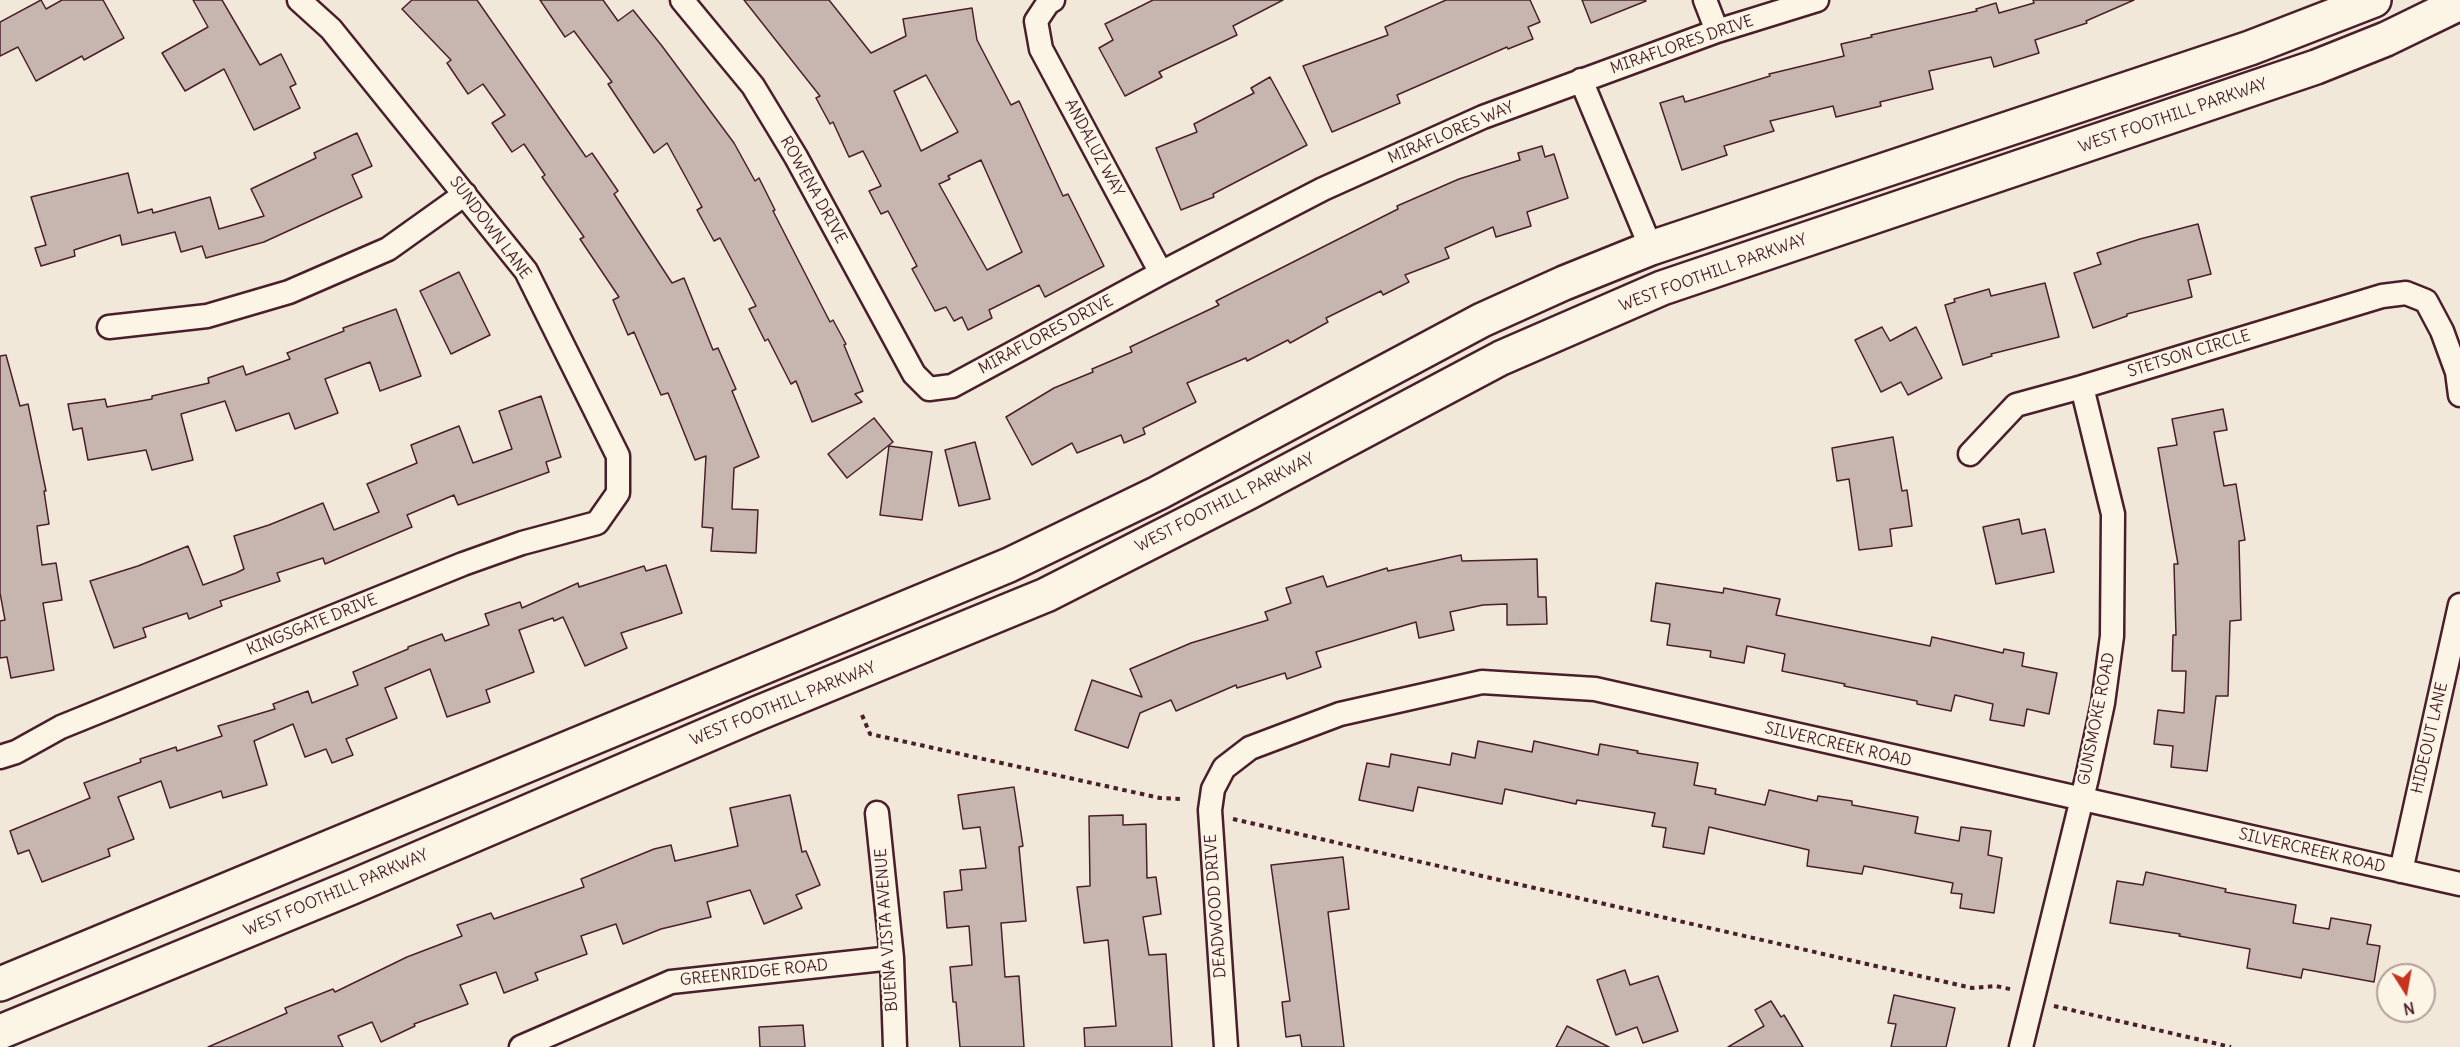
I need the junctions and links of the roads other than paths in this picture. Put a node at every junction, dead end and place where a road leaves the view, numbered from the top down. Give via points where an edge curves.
1 (299, 0) edge
2 (682, 0) edge
3 (1053, 0) edge
4 (1706, 0) edge
5 (1817, 0) edge
6 (2374, 0) edge
7 (2460, 3) edge
8 (1717, 32) junction
9 (1581, 80) junction
10 (465, 194) junction
11 (1651, 248) junction
12 (1161, 273) junction
13 (109, 327) dead end
14 (2082, 387) junction
15 (929, 389) joint
16 (2460, 394) edge
17 (1970, 454) dead end
18 (618, 493) joint
19 (2460, 605) edge
20 (0, 757) edge
21 (1224, 768) joint
22 (2081, 800) junction
23 (877, 813) dead end
24 (2401, 871) junction
25 (2460, 884) edge
26 (892, 958) junction
27 (0, 984) edge
28 (0, 1032) edge
29 (521, 1047) edge
30 (895, 1047) edge
31 (1226, 1047) edge
32 (2021, 1047) edge

1 - 10 street, SUNDOWN LANE via 331,29
2 - 15 street, ROWENA DRIVE via 753,86 914,374
3 - 12 street, ANDALUZ WAY via 1036,21 1041,49
4 - 8 street
5 - 8 street, MIRAFLORES DRIVE
6 - 11 main road via 2250,48
7 - 28 main road, WEST FOOTHILL PARKWAY via 2316,68 1662,288 1501,358 1046,595
8 - 9 street, MIRAFLORES DRIVE
9 - 11 street
9 - 12 street, MIRAFLORES WAY via 1483,117 1323,189
10 - 13 street via 388,249 289,292 207,316
10 - 18 street, SUNDOWN LANE via 526,271 618,456
11 - 27 main road via 1482,320 1158,493 1009,565
12 - 15 street, MIRAFLORES DRIVE via 952,386
14 - 16 street, STETSON CIRCLE via 2382,296 2406,293 2426,301 2457,372
14 - 17 street, STETSON CIRCLE via 2016,405
14 - 22 street, GUNSMOKE ROAD via 2113,514 2114,571 2112,636 2103,703
18 - 20 street, KINGSGATE DRIVE via 597,523 463,564 61,727
19 - 24 street, HIDEOUT LANE
21 - 22 street, SILVERCREEK ROAD via 1250,748 1340,714 1482,682 1595,689
21 - 31 street, DEADWOOD DRIVE via 1213,789 1210,810
22 - 24 street, SILVERCREEK ROAD
22 - 32 street, GUNSMOKE ROAD
23 - 26 street, BUENA VISTA AVENUE
24 - 25 street, SILVERCREEK ROAD
26 - 29 street, GREENRIDGE ROAD via 671,982
26 - 30 street, BUENA VISTA AVENUE

